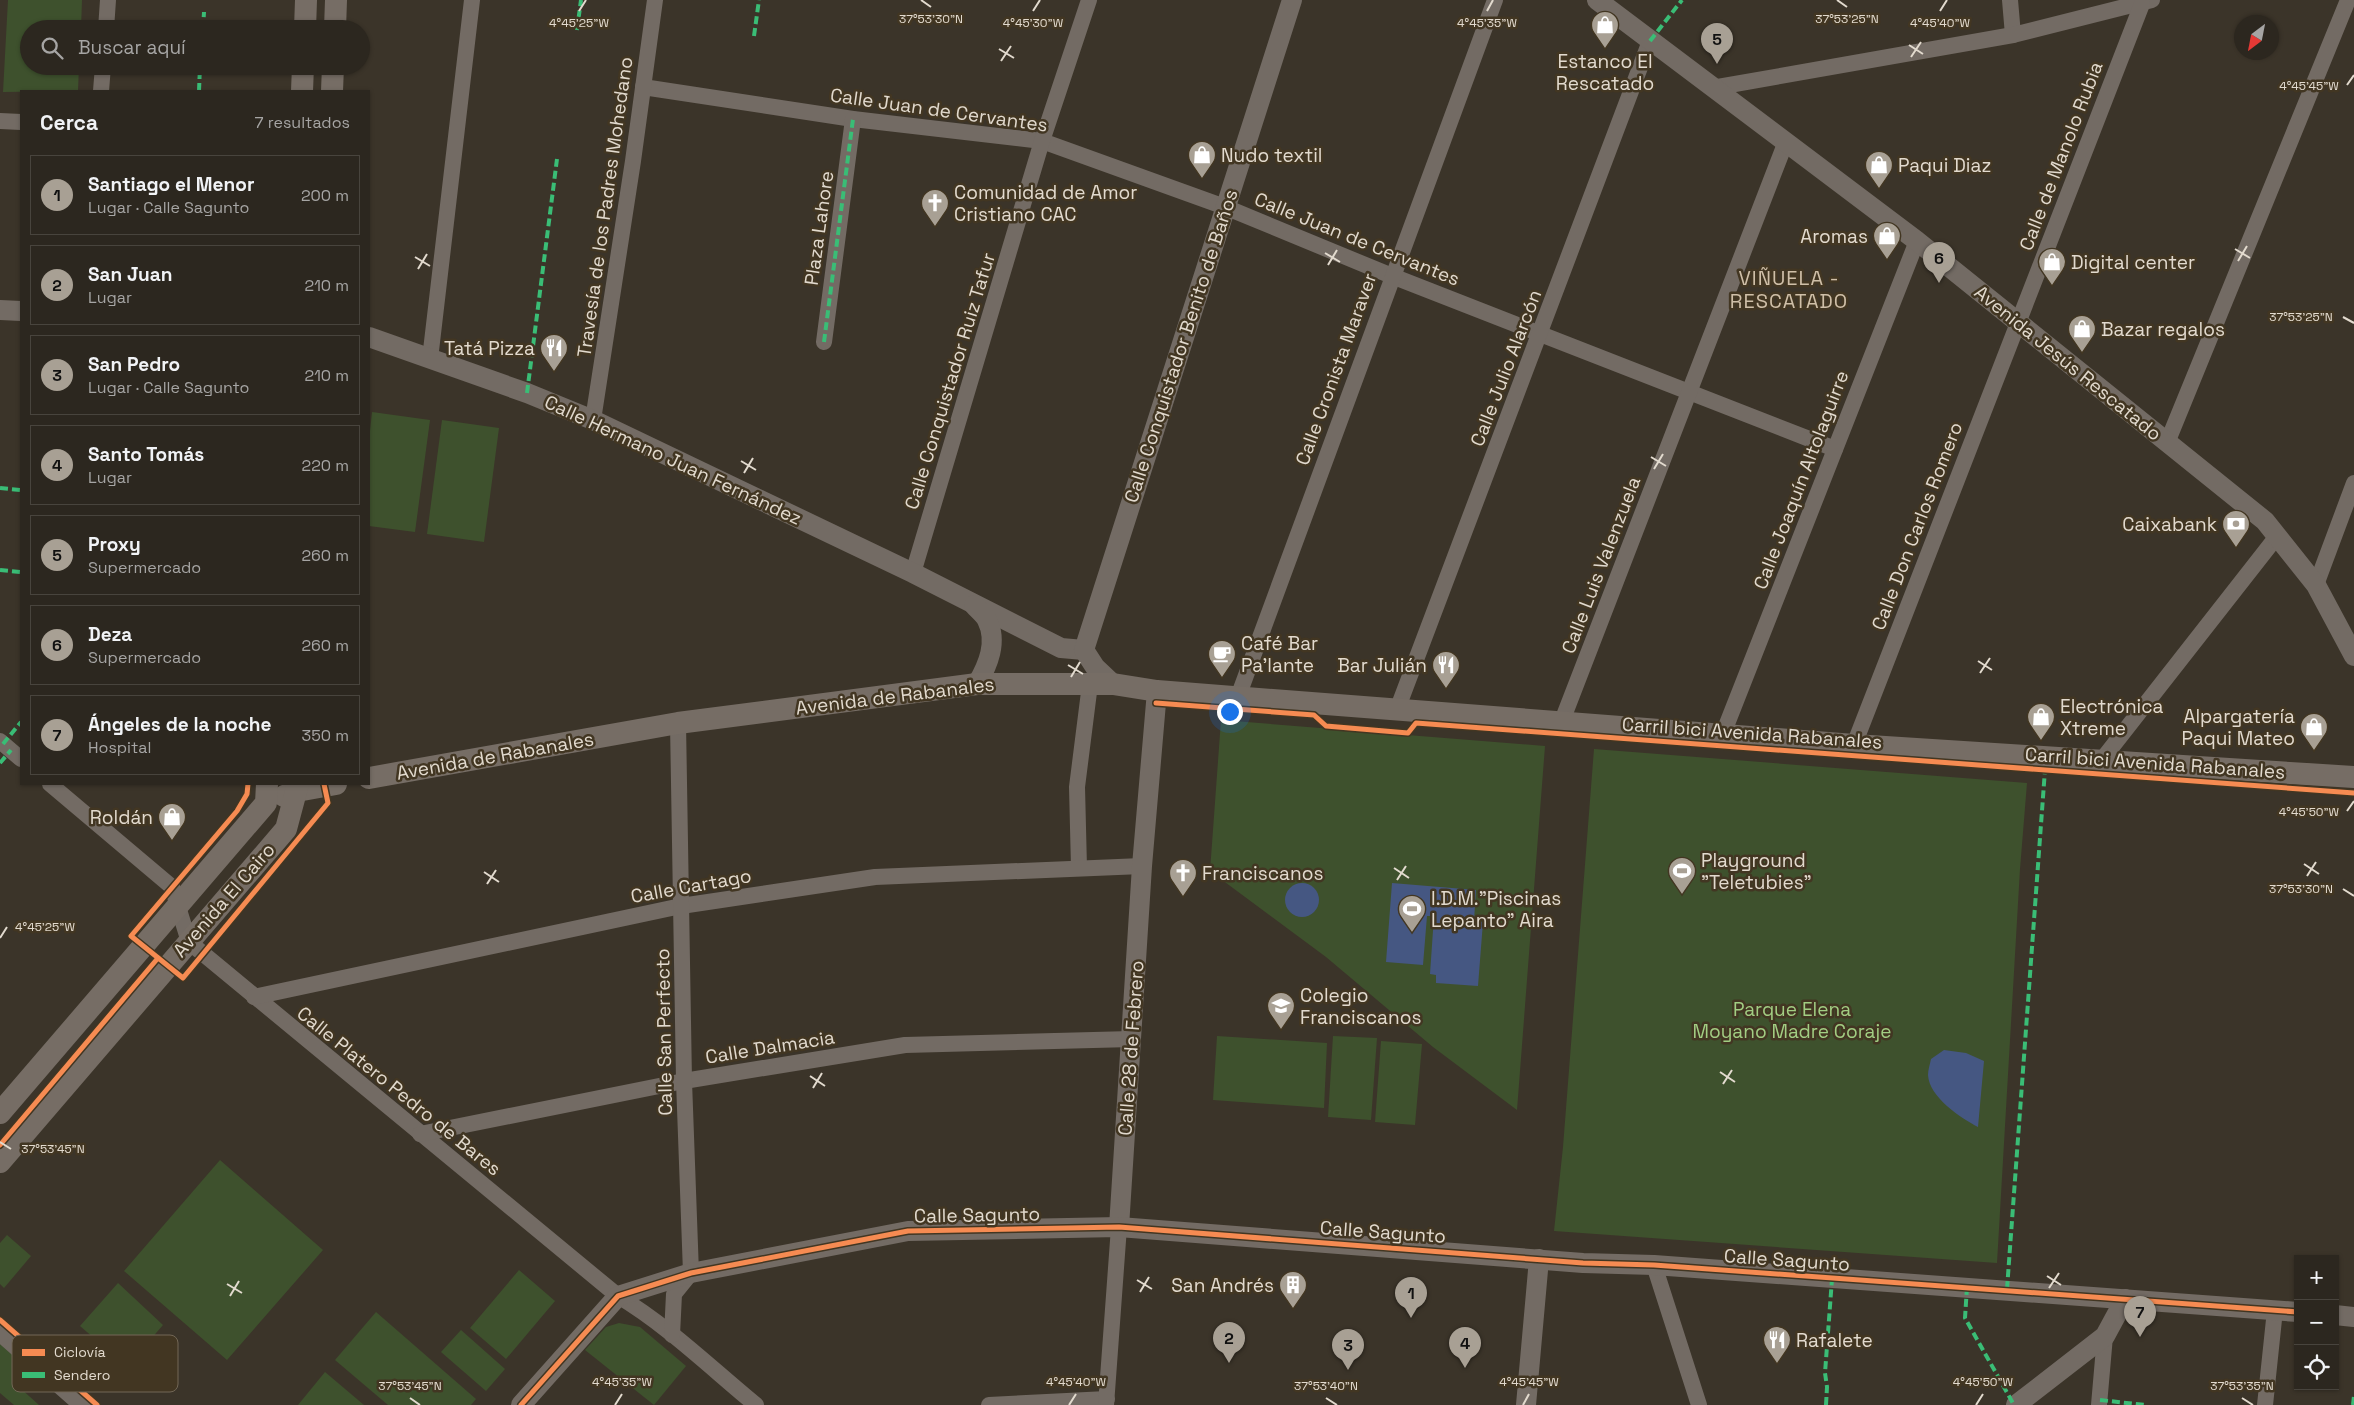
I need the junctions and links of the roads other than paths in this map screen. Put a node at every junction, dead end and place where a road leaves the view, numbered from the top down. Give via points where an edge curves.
1 (108, 0) edge
2 (306, 0) edge
3 (336, 0) edge
4 (472, 0) edge
5 (655, 0) edge
6 (1089, 0) edge
7 (1292, 0) edge
8 (1495, 0) edge
9 (1597, 0) edge
10 (2010, 0) edge
11 (2348, 0) edge
12 (2147, 2) edge
13 (107, 20) edge
14 (305, 20) edge
15 (335, 20) edge
16 (2013, 35) junction
17 (1650, 41) junction
18 (102, 75) edge
19 (303, 75) edge
20 (333, 75) edge
21 (643, 87) junction
22 (1712, 88) junction
23 (101, 90) edge
24 (302, 90) edge
25 (332, 90) edge
26 (853, 119) junction
27 (0, 121) edge
28 (20, 122) edge
29 (1042, 142) junction
30 (1785, 144) junction
31 (1225, 207) junction
32 (1917, 242) junction
33 (1392, 276) junction
34 (0, 310) edge
35 (20, 311) edge
36 (2018, 322) junction
37 (1541, 334) junction
38 (370, 337) edge
39 (824, 342) dead end
40 (430, 359) junction
41 (1690, 391) junction
42 (593, 420) junction
43 (2167, 443) junction
44 (1835, 449) junction
45 (2354, 484) edge
46 (2278, 535) junction
47 (913, 573) junction
48 (2316, 585) junction
49 (971, 601) junction
50 (1084, 650) junction
51 (2354, 656) edge
52 (977, 684) junction
53 (1090, 684) junction
54 (1113, 684) junction
55 (1156, 691) junction
56 (1238, 697) junction
57 (1397, 710) junction
58 (1562, 721) junction
59 (678, 724) junction
60 (1723, 734) junction
61 (0, 741) edge
62 (1854, 745) junction
63 (20, 758) edge
64 (2101, 761) junction
65 (2354, 777) edge
66 (370, 778) edge
67 (51, 785) edge
68 (323, 785) edge
69 (298, 787) edge
70 (266, 793) edge
71 (1142, 866) junction
72 (1079, 868) junction
73 (178, 904) junction
74 (681, 906) junction
75 (189, 942) junction
76 (254, 997) junction
77 (1132, 1038) junction
78 (684, 1082) junction
79 (0, 1112) edge
80 (420, 1134) junction
81 (0, 1162) edge
82 (1119, 1227) junction
83 (1539, 1259) junction
84 (1654, 1265) junction
85 (691, 1273) junction
86 (618, 1296) junction
87 (2125, 1299) junction
88 (2276, 1310) junction
89 (2294, 1312) edge
90 (2339, 1315) edge
91 (2354, 1317) edge
92 (0, 1331) edge
93 (672, 1335) junction
94 (2105, 1336) junction
95 (12, 1342) edge
96 (69, 1392) edge
97 (1106, 1402) edge
98 (84, 1405) edge
99 (521, 1405) edge
100 (756, 1405) edge
101 (989, 1405) edge
102 (1526, 1405) edge
103 (1699, 1405) edge
104 (2016, 1405) edge
105 (2099, 1405) edge
106 (2265, 1405) edge

1 - 13 street
2 - 14 main road
3 - 15 main road
4 - 40 street
5 - 21 street, Travesía de los Padres Mohedano
6 - 29 street, Calle Conquistador Ruiz Tafur
7 - 31 street, Calle Conquistador Benito de Baños
8 - 33 street, Calle Cronista Maraver
9 - 17 street, Avenida Jesús Rescatado
10 - 16 street
11 - 43 street
12 - 16 street
12 - 36 street, Calle de Manolo Rubia
16 - 22 street
17 - 22 street, Avenida Jesús Rescatado
17 - 37 street, Calle Julio Alarcón
18 - 23 street
19 - 24 main road
20 - 25 main road
21 - 26 street, Calle Juan de Cervantes
21 - 42 street, Travesía de los Padres Mohedano
22 - 30 street, Avenida Jesús Rescatado
26 - 29 street, Calle Juan de Cervantes
26 - 39 street, Plaza Lahore
27 - 28 street
29 - 31 street, Calle Juan de Cervantes
29 - 47 street, Calle Conquistador Ruiz Tafur
30 - 32 street, Avenida Jesús Rescatado
30 - 41 street, Calle Luis Valenzuela
31 - 33 street, Calle Juan de Cervantes
31 - 50 street, Calle Conquistador Benito de Baños
32 - 36 street, Avenida Jesús Rescatado
32 - 44 street, Calle Joaquín Altolaguirre
33 - 37 street, Calle Juan de Cervantes
33 - 56 street, Calle Cronista Maraver
34 - 35 street
36 - 43 street, Avenida Jesús Rescatado
36 - 62 street, Calle Don Carlos Romero
37 - 41 street, Calle Juan de Cervantes
37 - 57 street, Calle Julio Alarcón
38 - 40 street, Calle Hermano Juan Fernández
40 - 42 street, Calle Hermano Juan Fernández
41 - 44 street, Calle Juan de Cervantes
41 - 58 street, Calle Luis Valenzuela
42 - 47 street, Calle Hermano Juan Fernández
43 - 46 street, Avenida Jesús Rescatado
44 - 60 street, Calle Joaquín Altolaguirre
45 - 48 street
46 - 48 street, Avenida Jesús Rescatado
46 - 64 street
47 - 49 street, Calle Hermano Juan Fernández
48 - 51 street, Avenida Jesús Rescatado
49 - 50 street, Calle Hermano Juan Fernández via 1061,648
49 - 52 street, Calle Hermano Juan Fernández via 987,620 991,641 989,662
50 - 54 street via 1095,667
52 - 53 main road, Avenida de Rabanales
52 - 59 main road, Avenida de Rabanales
53 - 54 main road, Avenida de Rabanales
53 - 72 street via 1077,787
54 - 55 main road, Avenida de Rabanales
55 - 56 main road, Avenida de Rabanales
55 - 71 street, Calle 28 de Febrero
56 - 57 main road, Avenida de Rabanales
57 - 58 main road, Avenida de Rabanales
58 - 60 main road, Avenida de Rabanales
59 - 66 main road, Avenida de Rabanales
59 - 74 street, Calle San Perfecto
60 - 62 main road, Avenida de Rabanales
61 - 63 street
62 - 64 main road, Avenida de Rabanales
64 - 65 main road, Avenida de Rabanales
67 - 73 street via 172,887
68 - 69 main road
69 - 70 main road, Avenida El Cairo
69 - 75 main road, Avenida El Cairo via 286,829
70 - 73 main road, Avenida El Cairo
71 - 72 street, Calle Cartago
71 - 77 street, Calle 28 de Febrero
72 - 74 street, Calle Cartago via 875,877
73 - 75 street
73 - 79 main road, Avenida El Cairo
74 - 76 street, Calle Cartago
74 - 78 street, Calle San Perfecto
75 - 76 street, Calle Platero Pedro de Bares
75 - 81 main road, Avenida El Cairo
76 - 80 street, Calle Platero Pedro de Bares
77 - 78 street, Calle Dalmacia via 904,1045
77 - 82 street, Calle 28 de Febrero
78 - 80 street, Calle Dalmacia
78 - 85 street, Calle San Perfecto
80 - 86 street, Calle Platero Pedro de Bares
82 - 83 street, Calle Sagunto
82 - 85 street, Calle Sagunto via 908,1230
82 - 97 street, Calle 28 de Febrero
83 - 84 street, Calle Sagunto
83 - 102 street
84 - 87 street, Calle Sagunto
84 - 103 street
85 - 86 street, Calle Sagunto
85 - 93 street via 674,1294
86 - 93 street, Calle Platero Pedro de Bares
86 - 99 street
87 - 88 street, Calle Sagunto
87 - 94 street
88 - 89 street, Calle Sagunto
88 - 106 street
90 - 91 street
92 - 95 street
93 - 100 street, Calle Platero Pedro de Bares
94 - 104 street
94 - 105 street
96 - 98 street
97 - 101 street

